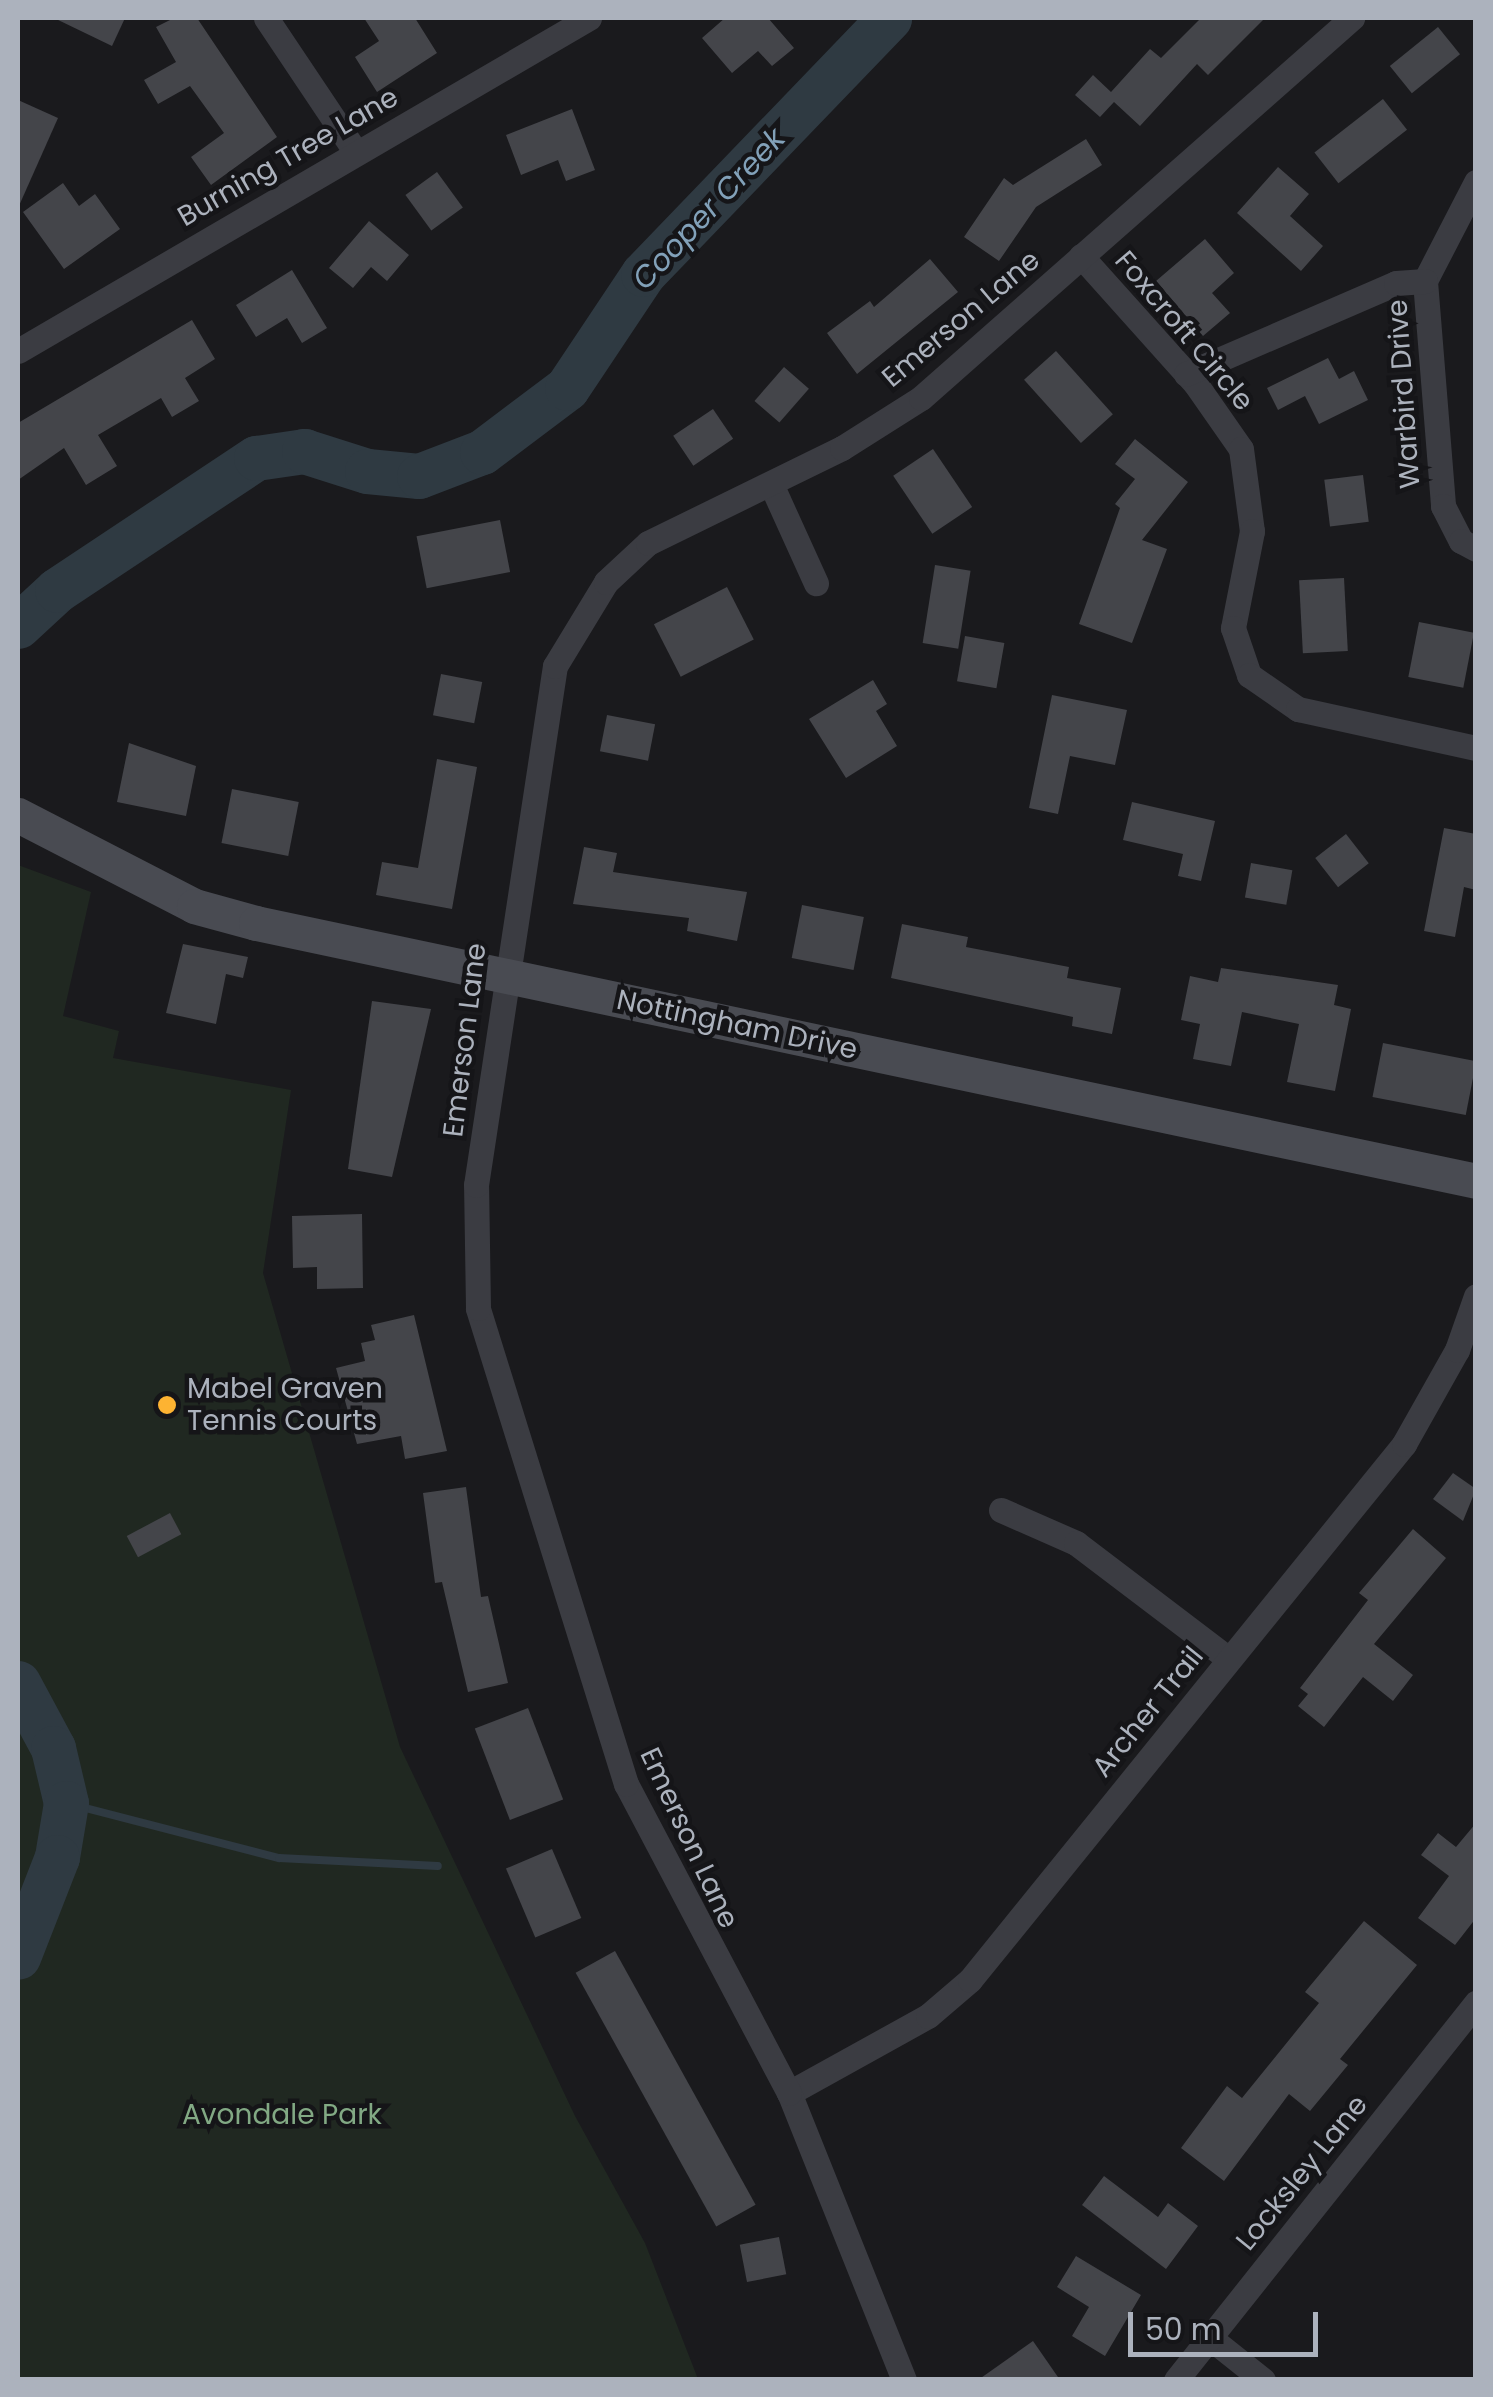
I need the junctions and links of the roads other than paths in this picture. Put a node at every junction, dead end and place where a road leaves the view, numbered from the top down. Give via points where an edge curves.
1 (266, 18) edge
2 (590, 18) edge
3 (1352, 18) edge
4 (355, 151) junction
5 (1476, 182) edge
6 (1081, 256) junction
7 (1426, 282) junction
8 (18, 348) edge
9 (1186, 374) junction
10 (771, 484) junction
11 (1476, 549) edge
12 (816, 583) dead end
13 (1476, 748) edge
14 (18, 816) edge
15 (504, 976) junction
16 (1476, 1181) edge
17 (1476, 1296) edge
18 (1001, 1510) dead end
19 (1229, 1659) junction
20 (1476, 2004) edge
21 (1467, 2032) edge
22 (789, 2093) junction
23 (1209, 2337) junction
24 (904, 2380) edge
25 (1176, 2380) edge
26 (1263, 2380) edge

1 - 4 street
2 - 4 street, Burning Tree Lane
3 - 6 street, Emerson Lane
4 - 8 street, Burning Tree Lane
5 - 7 street, Warbird Drive
6 - 9 street, Foxcroft Circle
6 - 10 street, Emerson Lane via 921,398
7 - 9 street, Warbird Drive via 1396,282
7 - 11 street, Warbird Drive via 1443,506 1461,541
9 - 13 street, Foxcroft Circle via 1226,421 1248,480 1252,531 1233,628 1249,674 1298,710
10 - 12 street
10 - 15 street, Emerson Lane via 648,543 606,582 564,642
14 - 15 street, Nottingham Drive via 194,906
15 - 16 street, Nottingham Drive
15 - 22 street, Emerson Lane via 476,1184 478,1308 626,1784
17 - 19 street, Archer Trail via 1457,1350 1404,1444
18 - 19 street via 1076,1543
19 - 22 street, Archer Trail via 970,1980 928,2016
20 - 21 street, Locksley Lane
21 - 23 street, Locksley Lane
22 - 24 street, Emerson Lane
23 - 25 street, Locksley Lane
23 - 26 street

